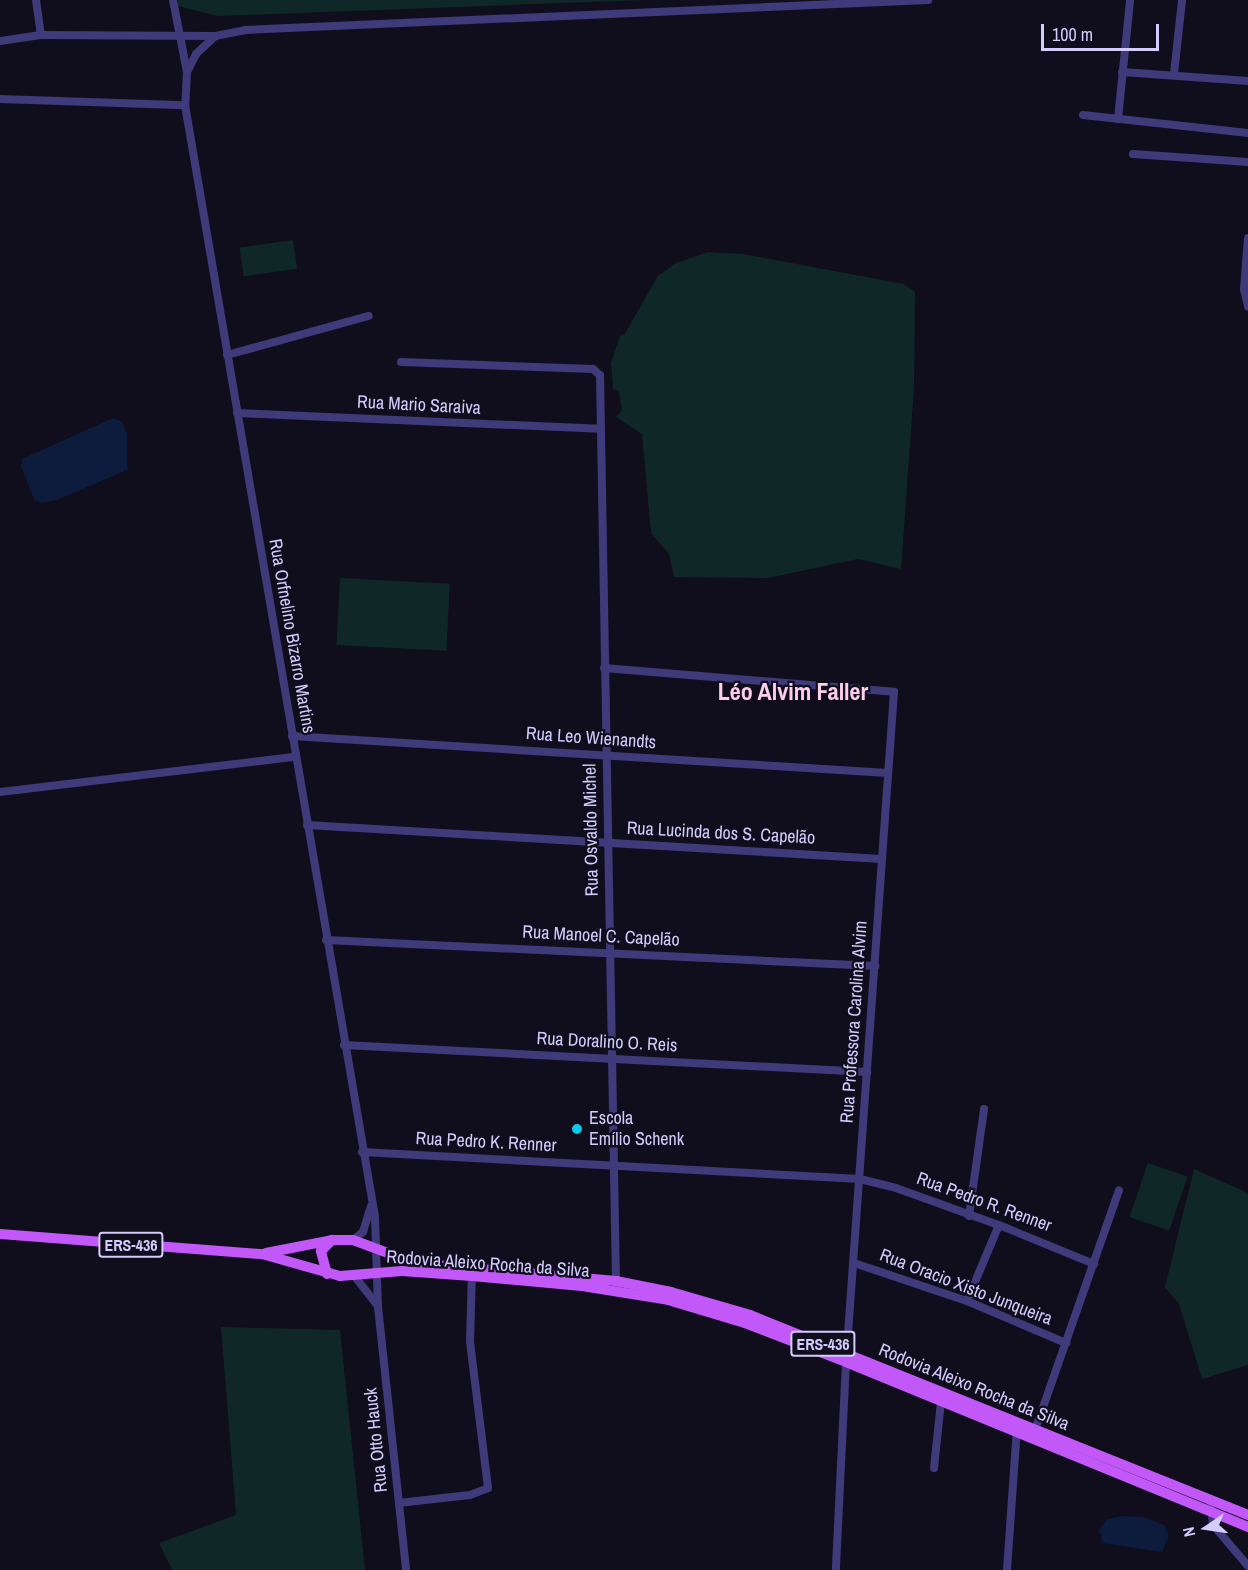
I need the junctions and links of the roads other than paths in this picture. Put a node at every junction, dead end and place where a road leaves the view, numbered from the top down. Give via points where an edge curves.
1 (36, 0) edge
2 (172, 0) edge
3 (928, 0) edge
4 (1130, 0) edge
5 (1182, 0) edge
6 (178, 34) junction
7 (41, 35) junction
8 (215, 36) junction
9 (0, 41) edge
10 (187, 72) junction
11 (1122, 72) junction
12 (1174, 74) junction
13 (1248, 81) edge
14 (0, 99) edge
15 (185, 105) junction
16 (1083, 115) dead end
17 (1118, 119) junction
18 (1248, 133) edge
19 (1133, 154) dead end
20 (1248, 162) edge
21 (1248, 238) edge
22 (1248, 306) edge
23 (369, 316) dead end
24 (227, 355) junction
25 (401, 362) dead end
26 (237, 413) junction
27 (600, 429) junction
28 (604, 668) junction
29 (292, 736) junction
30 (606, 755) junction
31 (295, 756) junction
32 (888, 773) junction
33 (0, 792) edge
34 (307, 825) junction
35 (608, 843) junction
36 (882, 859) junction
37 (326, 940) junction
38 (609, 953) junction
39 (875, 966) junction
40 (344, 1045) junction
41 (611, 1059) junction
42 (867, 1072) junction
43 (984, 1109) dead end
44 (362, 1152) junction
45 (614, 1166) junction
46 (860, 1179) junction
47 (1119, 1190) dead end
48 (371, 1206) junction
49 (969, 1216) junction
50 (999, 1225) junction
51 (0, 1234) edge
52 (332, 1240) junction
53 (353, 1240) junction
54 (378, 1248) junction
55 (262, 1254) junction
56 (854, 1263) junction
57 (1094, 1264) junction
58 (472, 1272) junction
59 (377, 1273) junction
60 (327, 1274) junction
61 (356, 1278) junction
62 (616, 1285) junction
63 (967, 1301) junction
64 (378, 1307) junction
65 (1066, 1343) junction
66 (847, 1358) junction
67 (941, 1401) junction
68 (1017, 1427) junction
69 (1034, 1434) junction
70 (934, 1468) dead end
71 (1211, 1500) junction
72 (399, 1503) junction
73 (1209, 1512) junction
74 (1248, 1515) edge
75 (1248, 1527) edge
76 (1248, 1566) edge
77 (406, 1570) edge
78 (836, 1570) edge
79 (1007, 1570) edge

1 - 7 street
2 - 6 street
3 - 8 street via 244,30
4 - 11 street
5 - 12 street
6 - 7 street
6 - 8 street
6 - 10 street
7 - 9 street
8 - 10 street via 196,54
10 - 15 street, Rua Orfnelino Bizarro Martins
11 - 12 street
11 - 17 street
12 - 13 street
14 - 15 street
15 - 24 street, Rua Orfnelino Bizarro Martins
16 - 17 street
17 - 18 street
19 - 20 street
21 - 22 street via 1244,289
23 - 24 street
24 - 26 street, Rua Orfnelino Bizarro Martins
25 - 27 street, Rua Osvaldo Michel via 598,370
26 - 27 street, Rua Mario Saraiva
26 - 29 street, Rua Orfnelino Bizarro Martins
27 - 28 street, Rua Osvaldo Michel
28 - 30 street, Rua Osvaldo Michel
28 - 32 street, Rua Professora Carolina Alvim via 894,692
29 - 30 street, Rua Leo Wienandts
29 - 31 street, Rua Orfnelino Bizarro Martins
30 - 32 street, Rua Leo Wienandts
30 - 35 street, Rua Osvaldo Michel
31 - 33 street
31 - 34 street, Rua Orfnelino Bizarro Martins
32 - 36 street, Rua Professora Carolina Alvim
34 - 35 street, Rua Lucinda dos S. Capelão
34 - 37 street, Rua Orfnelino Bizarro Martins
35 - 36 street, Rua Lucinda dos S. Capelão
35 - 38 street, Rua Osvaldo Michel
36 - 39 street, Rua Professora Carolina Alvim
37 - 38 street, Rua Manoel C. Capelão
37 - 40 street, Rua Orfnelino Bizarro Martins
38 - 39 street, Rua Manoel C. Capelão
38 - 41 street, Rua Osvaldo Michel
39 - 42 street, Rua Professora Carolina Alvim
40 - 41 street, Rua Doralino O. Reis
40 - 44 street, Rua Orfnelino Bizarro Martins
41 - 42 street, Rua Doralino O. Reis
41 - 45 street, Rua Osvaldo Michel
42 - 46 street, Rua Professora Carolina Alvim
43 - 49 street
44 - 45 street, Rua Pedro K. Renner
44 - 48 street, Rua Orfnelino Bizarro Martins
45 - 46 street, Rua Pedro K. Renner
45 - 62 street, Rua Osvaldo Michel
46 - 49 street, Rua Pedro R. Renner via 896,1188
46 - 56 street, Rua Professora Carolina Alvim
47 - 57 street
48 - 53 street, Rua Orfnelino Bizarro Martins via 363,1232
48 - 54 street, Rua Orfnelino Bizarro Martins
49 - 50 street, Rua Pedro R. Renner
50 - 57 street, Rua Pedro R. Renner
50 - 63 street
51 - 55 main road, Rodovia Aleixo Rocha da Silva / ERS-436
52 - 53 main road, Rodovia Aleixo Rocha da Silva / ERS-436
52 - 55 main road, Rodovia Aleixo Rocha da Silva / ERS-436
52 - 60 main road via 321,1251
53 - 54 main road, Rodovia Aleixo Rocha da Silva / ERS-436
54 - 58 main road, Rodovia Aleixo Rocha da Silva / ERS-436 via 404,1259
54 - 59 street, Rua Orfnelino Bizarro Martins
55 - 60 main road, Rodovia Aleixo Rocha da Silva / ERS-436
56 - 63 street, Rua Oracio Xisto Junqueira
56 - 66 street, Rua Professora Carolina Alvim
57 - 65 street
58 - 59 main road, Rodovia Aleixo Rocha da Silva / ERS-436
58 - 62 main road, Rodovia Aleixo Rocha da Silva / ERS-436
58 - 72 street via 470,1342 489,1485 485,1491 470,1495
59 - 61 main road, Rodovia Aleixo Rocha da Silva / ERS-436
59 - 64 street, Rua Orfnelino Bizarro Martins
60 - 61 main road, Rodovia Aleixo Rocha da Silva / ERS-436
61 - 64 street
62 - 66 main road, Rodovia Aleixo Rocha da Silva / ERS-436 via 750,1315
63 - 65 street, Rua Oracio Xisto Junqueira
64 - 72 street, Rua Otto Hauck
65 - 69 street
66 - 67 main road, Rodovia Aleixo Rocha da Silva / ERS-436
66 - 68 main road, Rodovia Aleixo Rocha da Silva / ERS-436
66 - 78 street, Rua Professora Carolina Alvim
67 - 68 main road, Rodovia Aleixo Rocha da Silva / ERS-436
67 - 70 street
68 - 69 main road, Rodovia Aleixo Rocha da Silva / ERS-436
68 - 79 street
69 - 71 main road, Rodovia Aleixo Rocha da Silva / ERS-436
69 - 73 main road, Rodovia Aleixo Rocha da Silva / ERS-436
71 - 73 street
71 - 74 main road, Rodovia Aleixo Rocha da Silva / ERS-436
72 - 77 street, Rua Otto Hauck
73 - 75 main road, Rodovia Aleixo Rocha da Silva / ERS-436
73 - 76 street via 1213,1525

